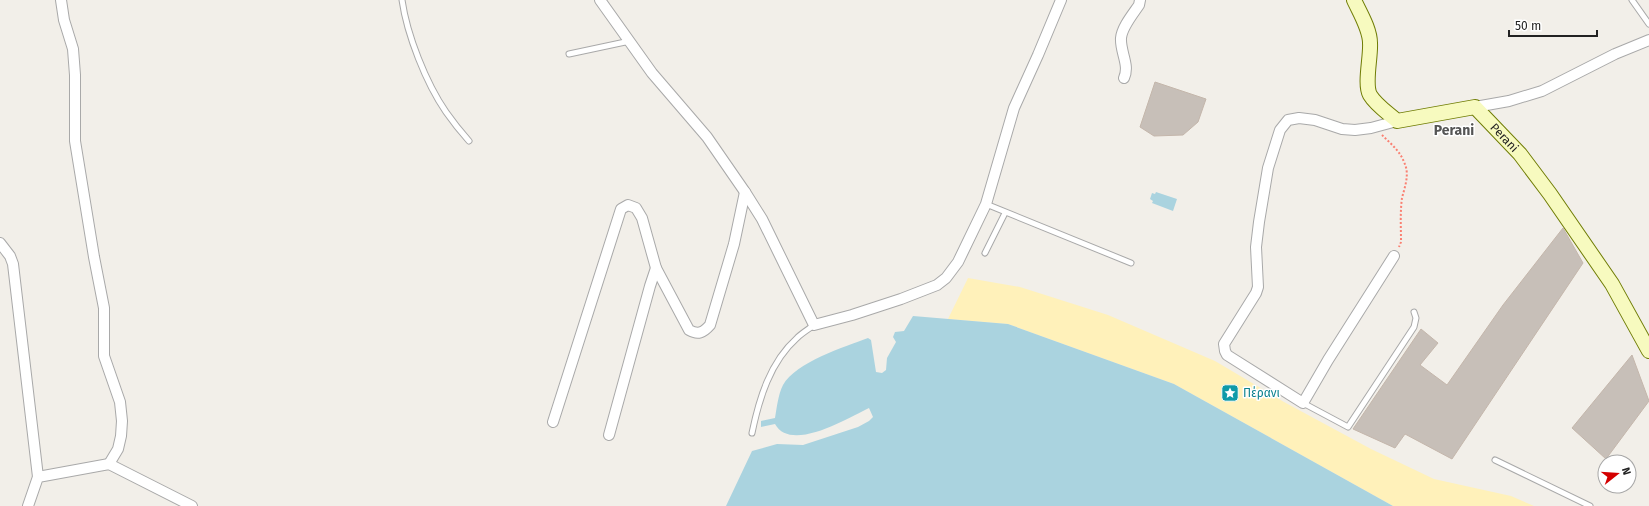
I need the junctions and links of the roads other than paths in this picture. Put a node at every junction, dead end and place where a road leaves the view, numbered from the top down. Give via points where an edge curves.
1 (61, 0) edge
2 (402, 0) edge
3 (600, 0) edge
4 (1061, 0) edge
5 (1140, 0) edge
6 (1354, 0) edge
7 (1632, 0) edge
8 (1649, 24) edge
9 (1649, 40) edge
10 (630, 41) junction
11 (569, 54) dead end
12 (1124, 78) dead end
13 (1475, 107) junction
14 (1397, 121) junction
15 (469, 141) dead end
16 (745, 192) junction
17 (986, 204) junction
18 (1005, 213) junction
19 (0, 243) edge
20 (985, 253) dead end
21 (1394, 256) road end
22 (1131, 264) dead end
23 (656, 268) junction
24 (1414, 312) dead end
25 (814, 325) junction
26 (1649, 351) edge
27 (1303, 403) junction
28 (553, 422) dead end
29 (752, 433) dead end
30 (609, 435) dead end
31 (1495, 460) dead end
32 (109, 464) junction
33 (38, 477) junction
34 (28, 506) edge
35 (192, 506) edge
36 (1590, 506) edge

1 - 32 street via 73,49 75,141 104,308 104,356 120,402 122,421 118,450
2 - 15 lane via 423,70 445,112
3 - 10 street
4 - 17 street via 1014,108
5 - 12 street via 1122,34 1126,73
6 - 14 street via 1370,43 1370,94
7 - 8 lane
9 - 13 street via 1542,91
10 - 11 lane
10 - 16 street via 652,73 707,137
13 - 14 street
13 - 26 street, Perani via 1520,154 1550,194 1612,284
14 - 27 street via 1355,130 1299,118 1288,120 1280,130 1268,168 1259,222 1256,247 1258,287 1224,344 1228,355
16 - 23 street via 734,244 710,325 704,332 696,333 689,330
16 - 25 street via 762,219
17 - 18 lane
17 - 25 street via 958,262 937,285 852,315
18 - 20 lane
18 - 22 lane
19 - 33 street via 13,264
21 - 27 street
23 - 28 street via 642,218 636,208 628,205 621,209
23 - 30 street
24 - 27 lane via 1414,327 1348,427
25 - 29 lane via 781,355 768,379
31 - 36 lane
32 - 33 street
32 - 35 street
33 - 34 street

